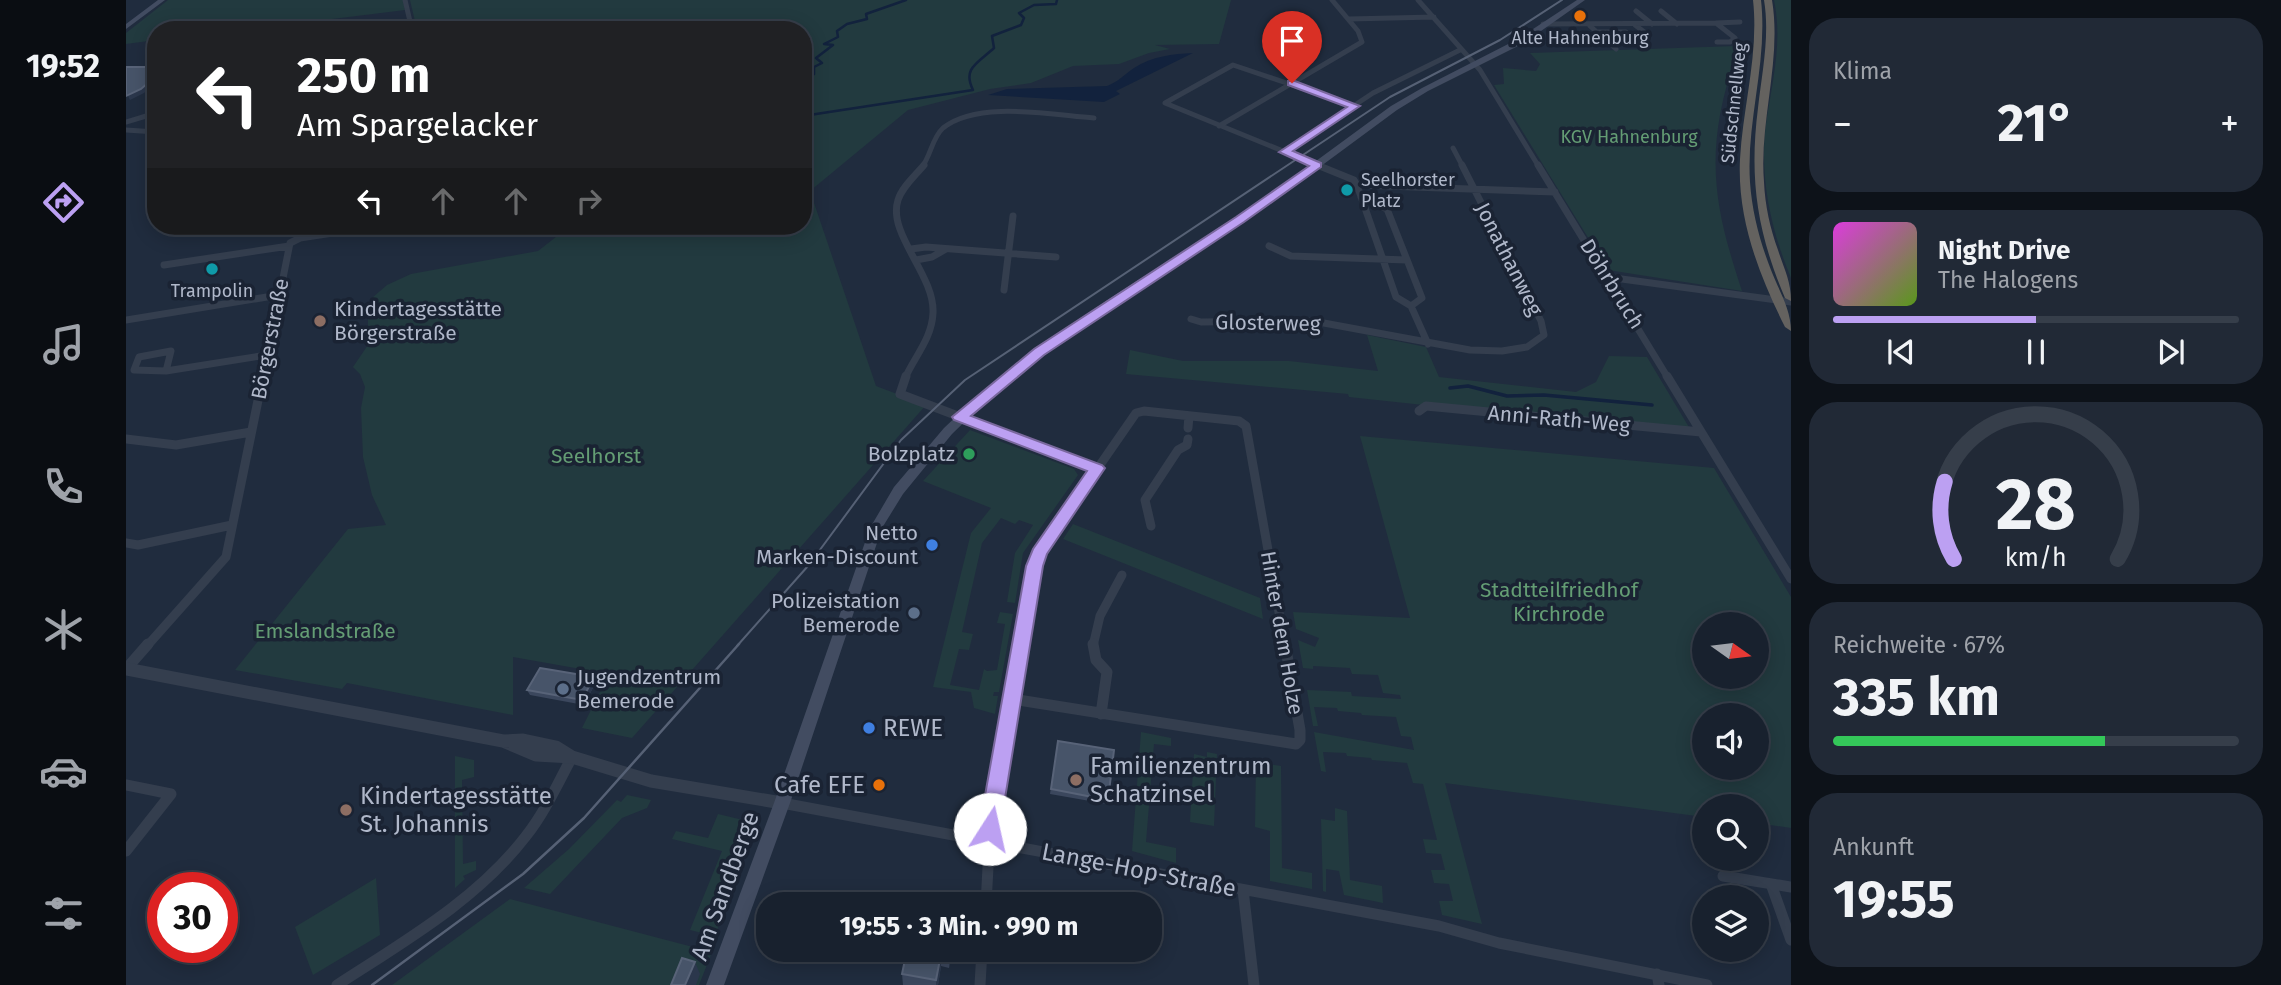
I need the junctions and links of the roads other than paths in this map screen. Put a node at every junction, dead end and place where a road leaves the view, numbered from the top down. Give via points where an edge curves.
1 (162, 0) edge
2 (405, 0) edge
3 (1332, 0) edge
4 (1418, 0) edge
5 (1582, 0) edge
6 (1757, 0) edge
7 (1769, 0) edge
8 (1661, 11) dead end
9 (1636, 12) dead end
10 (1433, 18) junction
11 (1349, 19) junction
12 (409, 21) edge
13 (1740, 22) dead end
14 (1716, 23) junction
15 (1544, 24) junction
16 (1652, 24) junction
17 (1677, 24) junction
18 (1635, 25) junction
19 (1590, 26) junction
20 (126, 27) edge
21 (1597, 32) junction
22 (1626, 32) dead end
23 (1647, 34) dead end
24 (1717, 42) dead end
25 (1616, 49) dead end
26 (1460, 50) junction
27 (1475, 64) junction
28 (1292, 83) junction
29 (1355, 106) junction
30 (147, 116) edge
31 (1094, 118) dead end
32 (126, 122) edge
33 (1219, 126) junction
34 (126, 130) edge
35 (147, 131) edge
36 (1453, 148) dead end
37 (1284, 152) junction
38 (1317, 165) junction
39 (1357, 185) junction
40 (1472, 188) junction
41 (1555, 192) junction
42 (1361, 197) junction
43 (1013, 216) dead end
44 (320, 235) edge
45 (289, 246) junction
46 (1269, 246) dead end
47 (911, 249) junction
48 (946, 249) junction
49 (1008, 252) junction
50 (1056, 257) dead end
51 (1382, 259) junction
52 (916, 260) junction
53 (1407, 260) junction
54 (164, 265) dead end
55 (1607, 277) junction
56 (1004, 289) dead end
57 (279, 295) junction
58 (1788, 301) edge
59 (1411, 306) junction
60 (1191, 319) dead end
61 (126, 320) edge
62 (1791, 327) edge
63 (1429, 344) junction
64 (267, 355) junction
65 (166, 371) junction
66 (1419, 411) dead end
67 (1189, 416) junction
68 (960, 417) junction
69 (1188, 428) dead end
70 (251, 432) junction
71 (1701, 432) junction
72 (126, 439) edge
73 (1188, 439) dead end
74 (1097, 468) junction
75 (232, 525) junction
76 (1151, 526) dead end
77 (126, 543) edge
78 (1122, 575) dead end
79 (1791, 579) edge
80 (126, 669) edge
81 (1012, 699) junction
82 (1101, 713) junction
83 (572, 757) junction
84 (128, 788) edge
85 (782, 803) junction
86 (989, 841) junction
87 (126, 851) edge
88 (1723, 876) dead end
89 (1771, 884) junction
90 (1791, 887) edge
91 (1243, 890) junction
92 (987, 892) edge
93 (1791, 940) edge
94 (981, 962) edge
95 (1658, 980) edge
96 (337, 985) edge
97 (715, 985) edge
98 (980, 985) edge
99 (1254, 985) edge
100 (1707, 985) edge

1 - 20 main road
2 - 12 street
3 - 11 street
4 - 10 street, Döhrbruch
5 - 15 main road, Am Sandberge
6 - 58 highway, Südschnellweg via 1757,58 1744,162 1750,217 1773,292
7 - 58 highway, Südschnellweg via 1759,137 1760,197
8 - 17 street
9 - 16 street
10 - 11 street
10 - 26 street, Döhrbruch
11 - 28 street via 1362,42
13 - 14 street
14 - 17 street
14 - 24 street via 1735,38
15 - 19 street
15 - 27 main road, Am Sandberge via 1522,41
16 - 17 street
16 - 18 street
18 - 19 street
18 - 23 street
19 - 21 street
21 - 22 street
21 - 25 street
26 - 27 street, Döhrbruch
26 - 29 street
27 - 38 main road, Am Sandberge via 1394,108
27 - 41 street, Döhrbruch
28 - 29 street
28 - 33 street
28 - 33 street via 1233,65 1165,103
29 - 37 street
30 - 32 street
31 - 47 street via 985,114 943,127 928,159 897,203 896,215
33 - 37 street
34 - 35 street
36 - 40 street
37 - 38 street
38 - 39 street
38 - 68 main road, Am Sandberge via 1039,352
39 - 40 street
39 - 42 street
40 - 41 street
40 - 63 street, Jonathanweg via 1544,335 1532,346 1516,351
41 - 55 street, Döhrbruch
42 - 51 street
42 - 53 street via 1387,209
43 - 49 street
44 - 45 street, Börgerstraße via 300,238
45 - 54 street, Börgerstraße
45 - 57 street, Börgerstraße
46 - 51 street via 1291,256
47 - 48 street
47 - 52 street
48 - 49 street
48 - 52 street
49 - 50 street
49 - 56 street
51 - 53 street
51 - 59 street via 1396,297
52 - 68 street via 931,294 932,319 924,347 902,382 901,394
53 - 59 street via 1422,298
55 - 58 street
55 - 71 street, Döhrbruch
57 - 61 street
57 - 64 street, Börgerstraße
58 - 62 highway, Südschnellweg
59 - 63 street
60 - 63 street, Glosterweg via 1201,323 1316,322
64 - 65 street
64 - 70 street, Börgerstraße
65 - 65 street via 171,351 139,357 134,370
66 - 71 street, Anni-Rath-Weg via 1426,406
67 - 69 street
67 - 74 street, Hinter dem Holze via 1138,412
67 - 82 street, Hinter dem Holze via 1239,421 1246,426 1300,740 1287,745
68 - 74 street
68 - 85 main road, Am Sandberge via 916,467 878,522
70 - 72 street via 176,445
70 - 75 street, Börgerstraße
71 - 79 street, Döhrbruch
73 - 76 street via 1145,500
74 - 81 street, Hinter dem Holze via 1039,553
75 - 77 street via 138,545
75 - 80 street, Börgerstraße via 220,566
78 - 82 street via 1097,624 1096,660 1107,672
80 - 83 street via 503,741 523,740 556,747
81 - 82 street, Hinter dem Holze
81 - 86 street, Hinter dem Holze
83 - 85 street, Lange-Hop-Straße via 651,781
83 - 96 street via 526,836 495,868 445,910
84 - 87 street via 171,794
85 - 86 street, Lange-Hop-Straße
85 - 97 main road, Am Sandberge
86 - 91 street, Lange-Hop-Straße
86 - 92 street, Hinter dem Holze
88 - 89 street
89 - 90 street
89 - 93 street
91 - 95 street, Lange-Hop-Straße via 1439,926
91 - 99 street
94 - 98 street
95 - 100 street, Lange-Hop-Straße

